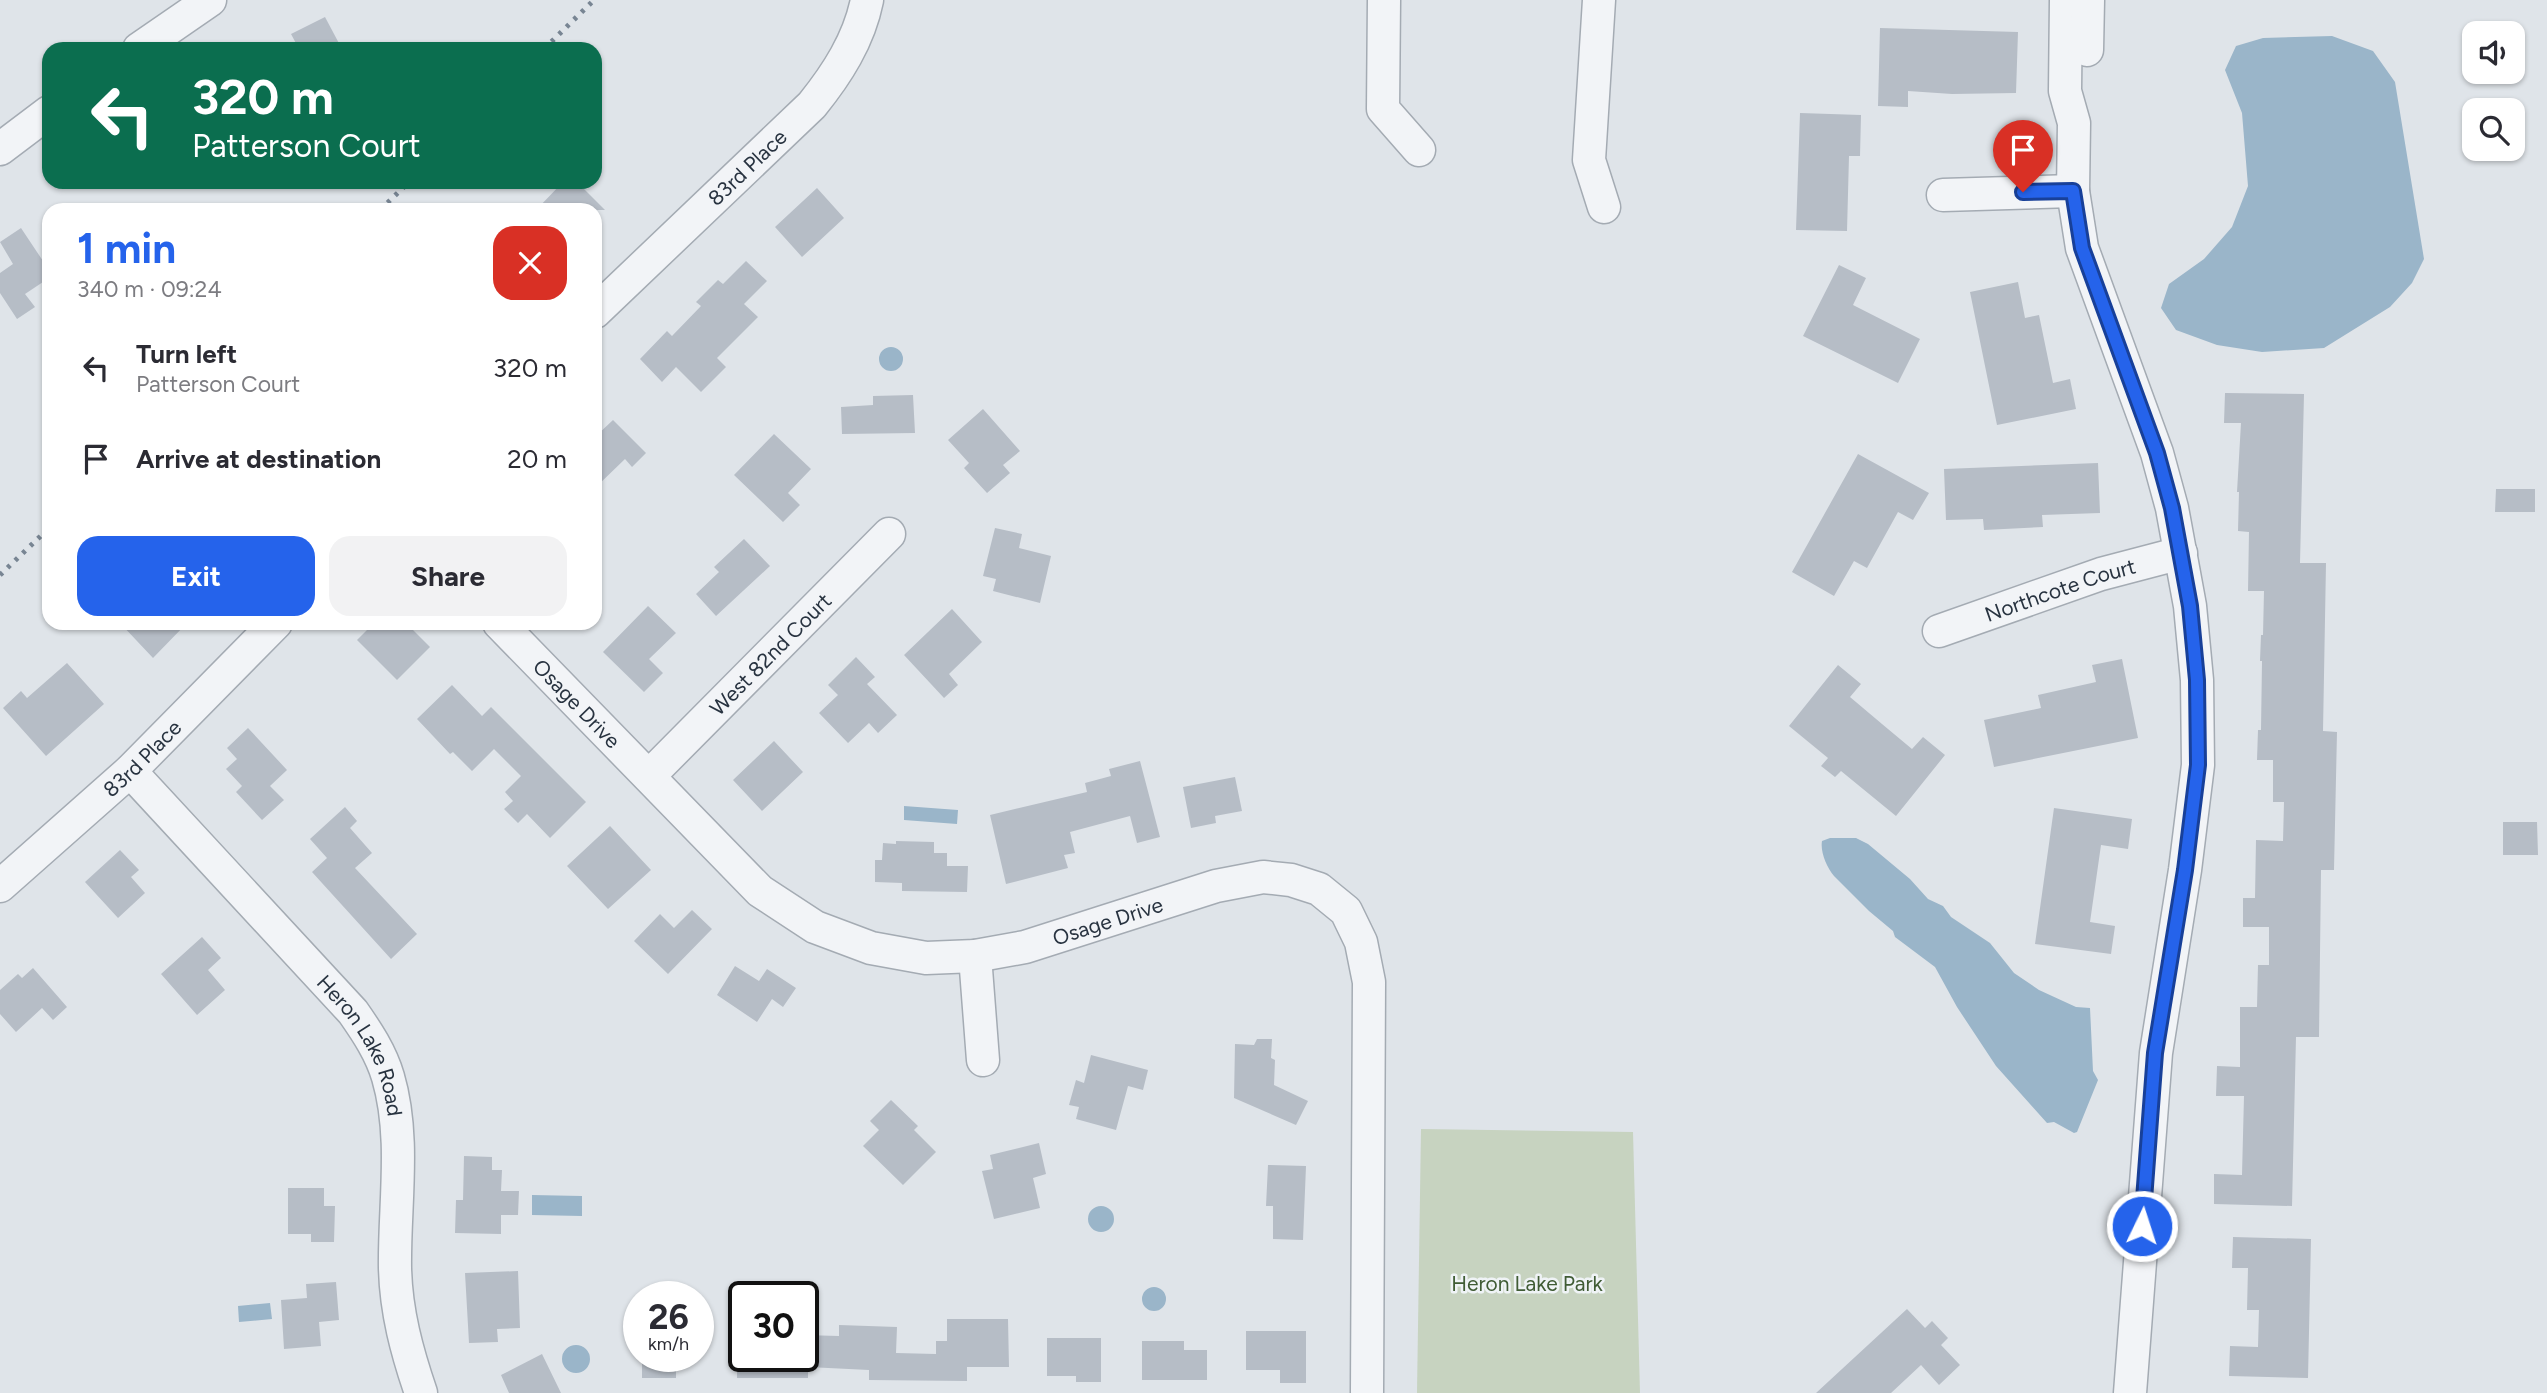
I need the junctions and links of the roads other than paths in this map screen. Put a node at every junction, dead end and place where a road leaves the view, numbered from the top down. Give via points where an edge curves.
1 (210, 0) edge
2 (867, 0) edge
3 (1384, 0) edge
4 (1599, 0) edge
5 (2066, 0) edge
6 (2088, 0) edge
7 (149, 42) edge
8 (42, 117) edge
9 (2074, 123) junction
10 (0, 149) edge
11 (1419, 150) dead end
12 (2073, 191) junction
13 (1943, 195) dead end
14 (1604, 207) dead end
15 (602, 305) edge
16 (890, 534) dead end
17 (2181, 553) junction
18 (269, 630) edge
19 (506, 630) edge
20 (1939, 631) dead end
21 (131, 771) junction
22 (649, 776) junction
23 (0, 886) edge
24 (975, 956) junction
25 (983, 1060) dead end
26 (421, 1393) edge
27 (1367, 1393) edge
28 (2130, 1393) edge

1 - 7 street
2 - 15 street, 83rd Place via 864,17 837,75 812,105
3 - 11 street via 1384,109
4 - 14 street via 1589,160
5 - 9 street via 2065,91
6 - 9 street via 2085,92
8 - 10 street
9 - 12 street
12 - 13 street
12 - 17 street via 2082,248 2157,453
16 - 22 street, West 82nd Court
17 - 20 street, Northcote Court via 2101,574
17 - 28 street via 2197,680 2198,765 2155,1053
18 - 21 street, 83rd Place
19 - 22 street, Osage Drive
21 - 23 street, 83rd Place
21 - 26 street, Heron Lake Road via 353,1012 372,1039 388,1075 395,1109 397,1293 408,1355
22 - 24 street, Osage Drive via 761,891 815,927 870,948 926,958
24 - 25 street
24 - 27 street, Osage Drive via 1025,947 1216,886 1263,877 1319,889 1346,911 1361,942 1369,982

